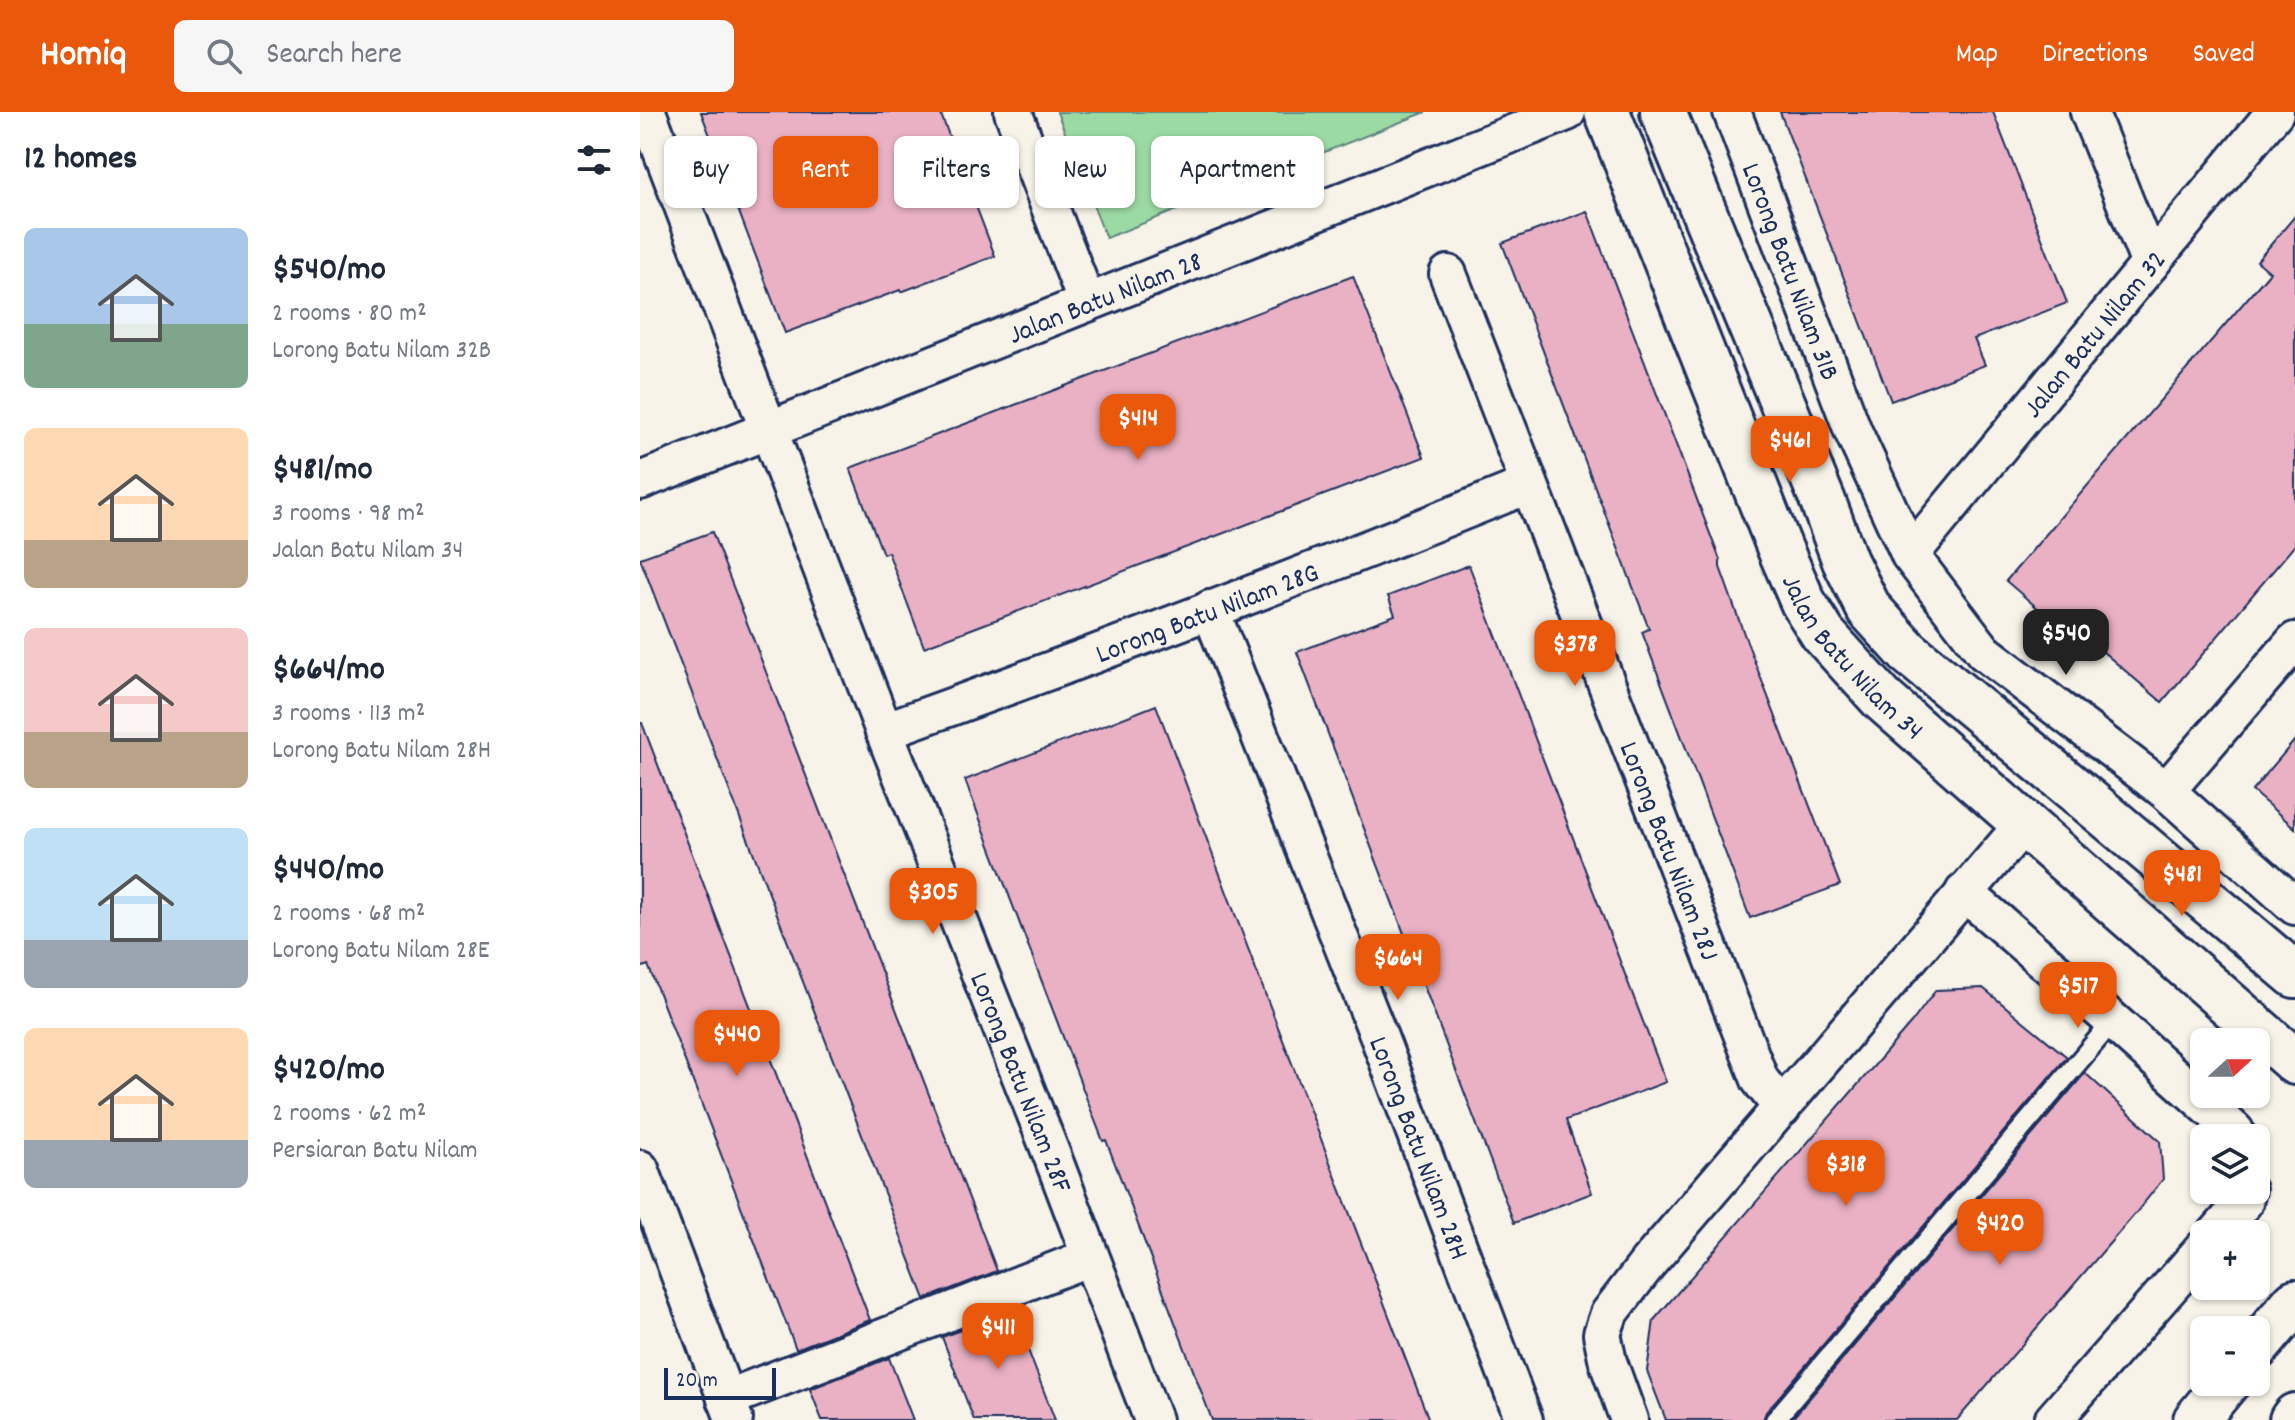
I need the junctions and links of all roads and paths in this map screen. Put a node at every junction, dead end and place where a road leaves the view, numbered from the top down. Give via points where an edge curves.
1 (647, 112) edge
2 (1013, 112) edge
3 (1567, 112) edge
4 (1607, 112) edge
5 (1622, 112) edge
6 (1732, 112) edge
7 (2089, 112) edge
8 (2275, 112) edge
9 (1672, 131) edge
10 (2150, 264) junction
11 (1448, 274) dead end
12 (1087, 303) junction
13 (769, 431) junction
14 (640, 481) edge
15 (1528, 485) junction
16 (1910, 555) junction
17 (1210, 609) junction
18 (2295, 641) edge
19 (884, 731) junction
20 (2020, 745) junction
21 (2166, 791) junction
22 (2103, 813) junction
23 (2023, 825) junction
24 (1964, 892) junction
25 (2295, 906) edge
26 (2295, 975) edge
27 (2113, 1021) junction
28 (2295, 1062) edge
29 (1782, 1108) junction
30 (2227, 1124) edge
31 (640, 1169) edge
32 (2242, 1204) edge
33 (2228, 1220) edge
34 (1090, 1257) junction
35 (2190, 1264) edge
36 (2295, 1302) edge
37 (2270, 1331) edge
38 (2216, 1396) edge
39 (730, 1409) edge
40 (1153, 1420) edge
41 (1524, 1420) edge
42 (1629, 1420) edge
43 (1775, 1420) edge
44 (2053, 1420) edge
45 (2196, 1420) edge

1 - 13 street, Lorong Batu Nilam 28F
2 - 12 street
3 - 12 street, Jalan Batu Nilam 28
4 - 23 street, Jalan Batu Nilam 34 via 1803,602 1823,634 1882,699
5 - 9 street
6 - 16 street, Lorong Batu Nilam 31B via 1853,431
7 - 10 street
8 - 10 street, Jalan Batu Nilam 32
9 - 20 street, Jalan Batu Nilam 34 via 1869,609 1908,652
10 - 16 street, Jalan Batu Nilam 32
11 - 15 street, Lorong Batu Nilam 28J
12 - 13 street, Jalan Batu Nilam 28
13 - 14 street, Jalan Batu Nilam 28
13 - 19 street, Lorong Batu Nilam 28F
15 - 17 street, Lorong Batu Nilam 28G
15 - 29 street, Lorong Batu Nilam 28J via 1760,1080
16 - 21 street, Lorong Batu Nilam 31B via 1984,652
17 - 19 street, Lorong Batu Nilam 28G
17 - 41 street, Lorong Batu Nilam 28H
18 - 21 street
19 - 34 street, Lorong Batu Nilam 28F
20 - 22 street, Jalan Batu Nilam 34
20 - 23 street
21 - 25 street, Lorong Batu Nilam 31B
22 - 23 street
22 - 26 street, Jalan Batu Nilam 34
23 - 24 street
23 - 28 street, Jalan Batu Nilam 34
24 - 27 street
24 - 29 street
27 - 30 street
27 - 43 lane
29 - 42 street via 1609,1314 1602,1334
31 - 39 street
32 - 33 street
34 - 39 street
34 - 40 street, Lorong Batu Nilam 28F
35 - 44 street
36 - 37 street
38 - 45 street

